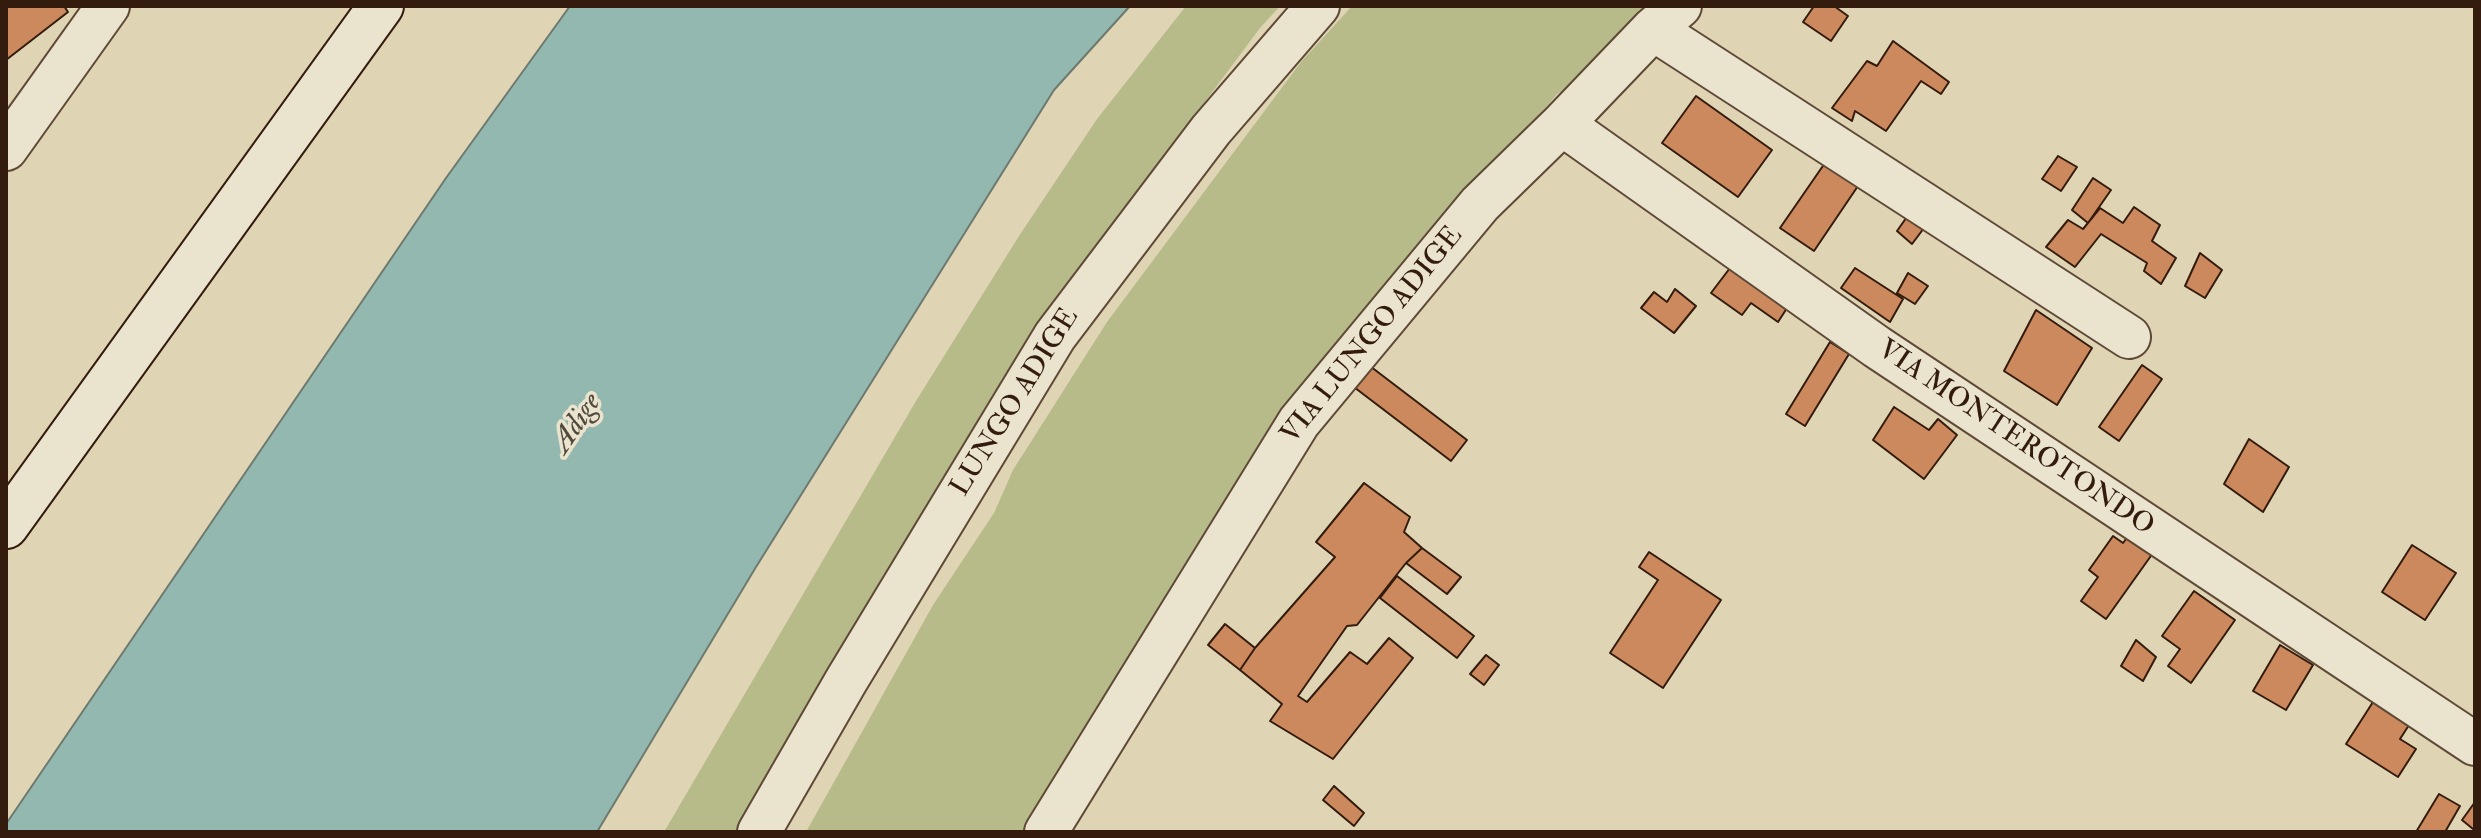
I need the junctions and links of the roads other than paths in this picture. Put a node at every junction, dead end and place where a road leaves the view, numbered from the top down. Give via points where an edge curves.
1 (108, 6) edge
2 (381, 6) edge
3 (1318, 6) edge
4 (1666, 18) edge
5 (1562, 124) junction
6 (6, 149) edge
7 (2129, 337) dead end
8 (6, 526) edge
9 (2475, 744) edge
10 (759, 832) edge
11 (1046, 832) edge

1 - 6 street
2 - 8 main road
3 - 10 street, LUNGO ADIGE via 1211,130 1055,336
4 - 5 street, VIA LUNGO ADIGE
4 - 7 street
5 - 9 street, VIA MONTEROTONDO via 1877,347
5 - 11 street, VIA LUNGO ADIGE via 1480,204 1299,422

